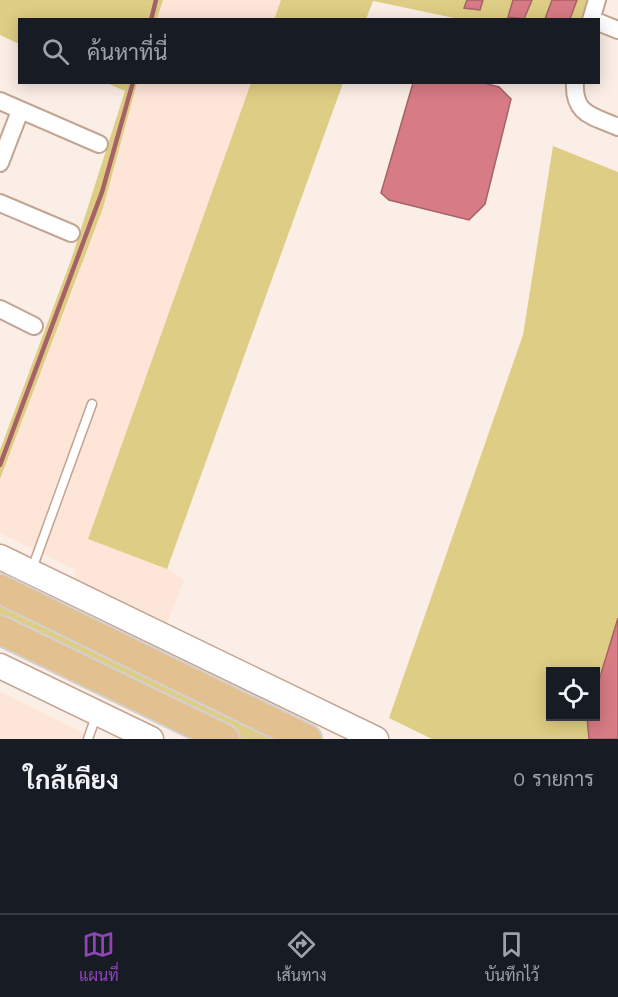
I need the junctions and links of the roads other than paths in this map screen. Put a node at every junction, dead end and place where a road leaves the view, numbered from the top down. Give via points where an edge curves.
1 (597, 0) edge
2 (592, 18) edge
3 (600, 23) edge
4 (618, 30) edge
5 (575, 84) edge
6 (0, 101) edge
7 (21, 111) junction
8 (618, 127) edge
9 (99, 144) dead end
10 (0, 163) edge
11 (0, 203) edge
12 (71, 233) dead end
13 (0, 309) edge
14 (34, 326) dead end
15 (92, 404) dead end
16 (0, 557) edge
17 (31, 572) junction
18 (0, 589) edge
19 (0, 630) edge
20 (0, 666) edge
21 (98, 713) junction
22 (88, 739) edge
23 (151, 739) edge
24 (225, 739) edge
25 (308, 739) edge
26 (376, 739) edge

1 - 2 street
3 - 4 street
5 - 8 street via 576,102 583,112
6 - 7 street
7 - 9 street
7 - 10 street
11 - 12 street
13 - 14 street
15 - 17 lane
16 - 17 main road
17 - 26 main road
18 - 25 highway
19 - 24 highway
20 - 21 main road
21 - 22 lane
21 - 23 main road

